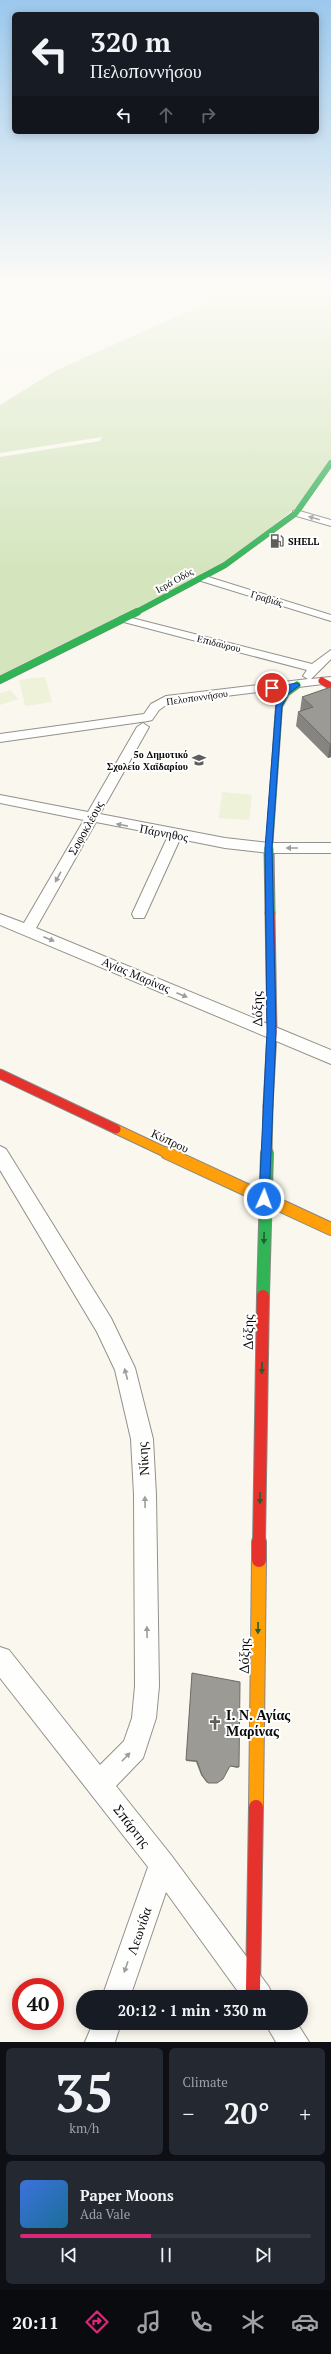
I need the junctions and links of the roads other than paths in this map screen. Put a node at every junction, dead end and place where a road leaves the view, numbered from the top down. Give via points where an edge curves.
1 (331, 463) edge
2 (296, 513) junction
3 (331, 523) edge
4 (202, 578) junction
5 (331, 618) edge
6 (124, 619) junction
7 (331, 653) edge
8 (314, 668) junction
9 (0, 680) edge
10 (328, 683) edge
11 (300, 684) junction
12 (143, 727) dead end
13 (0, 738) edge
14 (0, 799) edge
15 (91, 818) junction
16 (175, 835) junction
17 (268, 848) junction
18 (331, 848) edge
19 (139, 914) dead end
20 (0, 919) edge
21 (28, 930) junction
22 (272, 1032) junction
23 (331, 1057) edge
24 (0, 1074) edge
25 (0, 1154) edge
26 (264, 1199) junction
27 (331, 1229) edge
28 (0, 1659) edge
29 (99, 1785) junction
30 (162, 1864) junction
31 (118, 1990) edge
32 (254, 1990) edge
33 (256, 1990) edge
34 (104, 2030) edge
35 (285, 2030) edge
36 (100, 2042) edge
37 (294, 2042) edge

1 - 2 street, Ιερά Οδός
3 -> 2 street
2 - 4 street, Ιερά Οδός
4 - 5 street, Γραβιάς
4 - 6 street, Ιερά Οδός
6 - 8 street, Επιδαύρου
6 - 9 street, Ιερά Οδός
7 - 8 street
8 - 11 street
10 - 11 street, Πελοποννήσου
11 - 13 street, Πελοποννήσου via 166,700 155,707 148,718
11 - 17 street, Δόξης via 286,693 279,706
12 - 15 street, Σοφοκλέους
14 - 15 street, Πάρνηθος
16 -> 15 street, Πάρνηθος
15 -> 21 street, Σοφοκλέους
16 - 17 street, Πάρνηθος
16 - 19 street
18 -> 17 street, Πάρνηθος
17 - 22 street, Δόξης
20 - 21 street, Αγίας Μαρίνας
21 -> 22 street, Αγίας Μαρίνας
22 - 23 street, Αγίας Μαρίνας
22 - 26 street, Δόξης
24 - 26 street, Κύπρου
29 -> 25 street, Νίκης via 134,1749 144,1712 147,1670 142,1439 125,1368 104,1325
26 - 27 street, Κύπρου
26 -> 33 street, Δόξης
28 - 29 street, Σπάρτης
29 - 30 street, Σπάρτης
30 -> 31 street, Λεωνίδα
30 - 32 street, Σπάρτης
34 - 36 street
35 - 37 street

